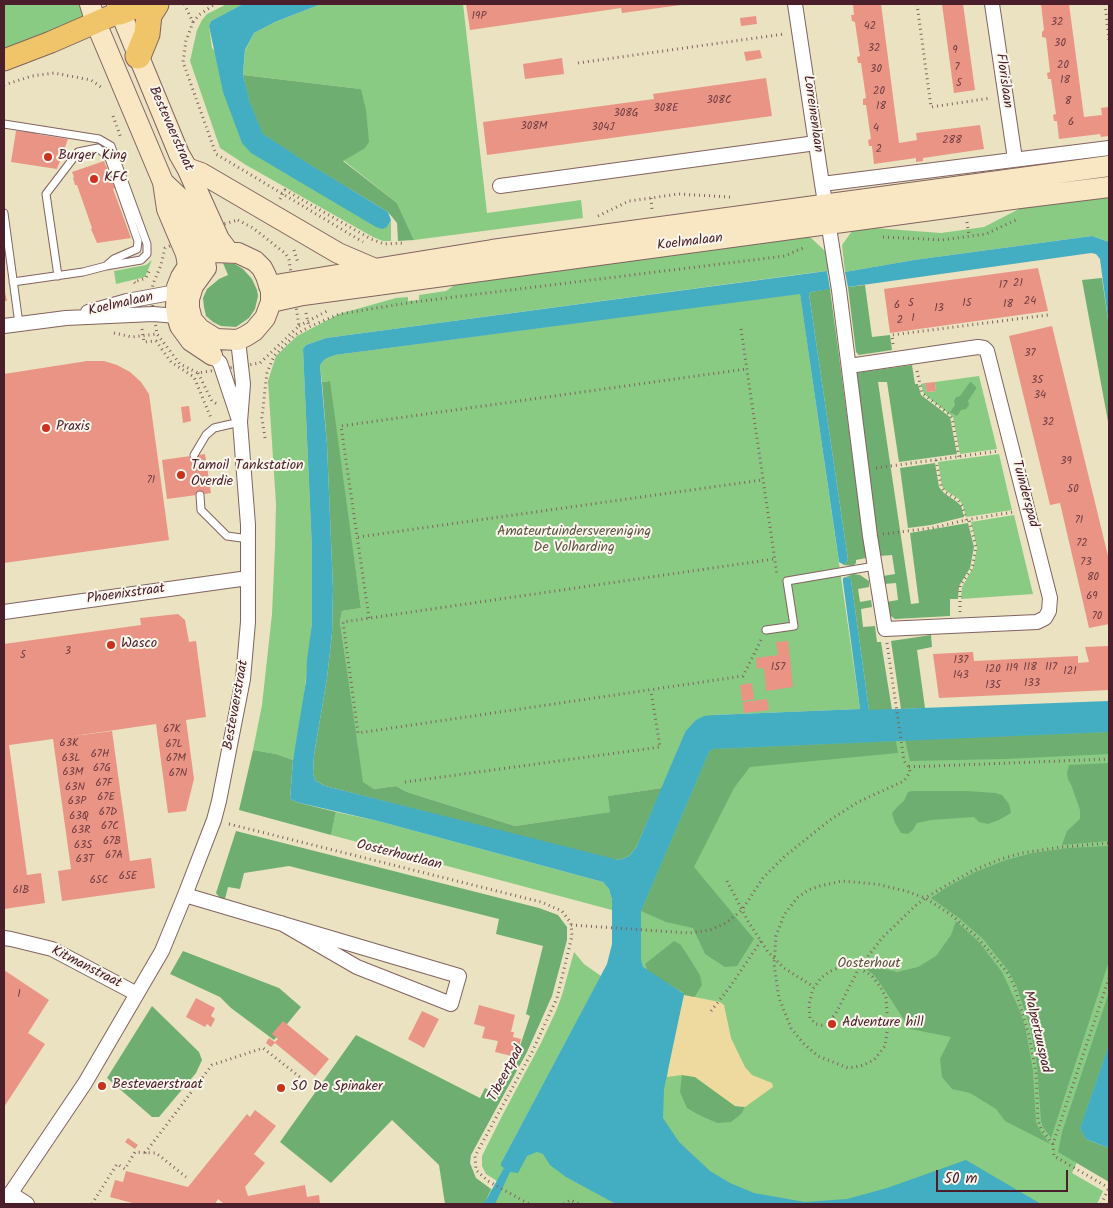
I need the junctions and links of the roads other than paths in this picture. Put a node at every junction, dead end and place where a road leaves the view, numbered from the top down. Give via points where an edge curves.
1 (156, 4) edge
2 (795, 4) edge
3 (992, 4) edge
4 (125, 6) edge
5 (93, 13) edge
6 (138, 56) junction
7 (4, 60) edge
8 (4, 124) edge
9 (816, 143) junction
10 (1109, 148) edge
11 (1014, 159) junction
12 (1109, 166) edge
13 (187, 168) junction
14 (822, 184) junction
15 (500, 186) dead end
16 (1109, 187) edge
17 (825, 205) junction
18 (4, 213) edge
19 (828, 225) junction
20 (190, 237) junction
21 (228, 251) junction
22 (196, 261) junction
23 (106, 266) junction
24 (373, 268) junction
25 (58, 276) junction
26 (13, 282) junction
27 (293, 290) junction
28 (176, 292) junction
29 (270, 294) junction
30 (66, 318) junction
31 (185, 318) junction
32 (19, 324) junction
33 (4, 326) edge
34 (238, 340) junction
35 (217, 362) joint
36 (849, 366) junction
37 (240, 422) junction
38 (194, 455) dead end
39 (200, 495) dead end
40 (248, 539) junction
41 (875, 566) junction
42 (248, 578) junction
43 (4, 612) edge
44 (766, 630) road end
45 (185, 895) junction
46 (281, 923) junction
47 (4, 938) edge
48 (137, 994) junction
49 (7, 1198) edge
50 (28, 1204) edge

1 - 6 highway via 148,15 147,34
2 - 9 street, Lorreinenlaan
3 - 11 street, Florislaan
4 - 5 main road
4 - 6 street, Bestevaerstraat
5 - 7 main road
5 - 20 street, Bestevaerstraat via 163,182 167,209
6 - 13 street, Bestevaerstraat
8 - 23 lane via 99,140 111,146 147,244 147,254 141,260
9 - 14 street, Lorreinenlaan
9 - 15 street
10 - 11 street
11 - 14 street
12 - 17 street, Koelmalaan
13 - 20 street, Bestevaerstraat
13 - 24 street via 201,173 338,254
14 - 17 street, Lorreinenlaan
16 - 19 street, Koelmalaan
17 - 19 street, Lorreinenlaan
17 - 24 street, Koelmalaan
18 - 26 lane
19 - 27 street, Koelmalaan
19 - 36 street
20 - 21 street, Bestevaerstraat via 219,239
20 - 22 street, Bestevaerstraat
21 - 22 street via 213,252
21 - 29 street via 255,261 266,276
22 - 28 street via 180,276
22 - 31 street via 206,268 193,286
23 - 25 lane
23 - 25 lane via 138,249 138,241 109,158 98,148 78,152 46,194
24 - 27 street, Koelmalaan
25 - 26 lane
26 - 32 lane
27 - 29 street, Koelmalaan
28 - 30 street, Koelmalaan via 127,301
28 - 31 street
29 - 34 street via 265,318 254,332
30 - 31 street, Koelmalaan via 153,314
30 - 32 street, Koelmalaan
31 - 34 street via 216,339
31 - 35 street via 180,326 197,347
32 - 33 street, Koelmalaan
34 - 37 street, Bestevaerstraat via 243,384
35 - 37 street
36 - 41 street
36 - 41 street, Tuinderspad via 971,348 987,351 1050,598 1049,611 1037,622 885,629
37 - 38 lane via 214,428
37 - 40 street, Bestevaerstraat
39 - 40 lane via 201,510 227,536
40 - 42 street, Bestevaerstraat
41 - 44 lane via 787,581 794,626
42 - 43 street, Phoenixstraat
42 - 45 street, Bestevaerstraat via 243,679 219,802
45 - 46 street
45 - 48 street, Bestevaerstraat via 162,951
46 - 46 street via 357,967 451,1004 459,976
47 - 48 street, Kitmanstraat via 52,950
48 - 49 street, Bestevaerstraat via 85,1083
49 - 50 street

